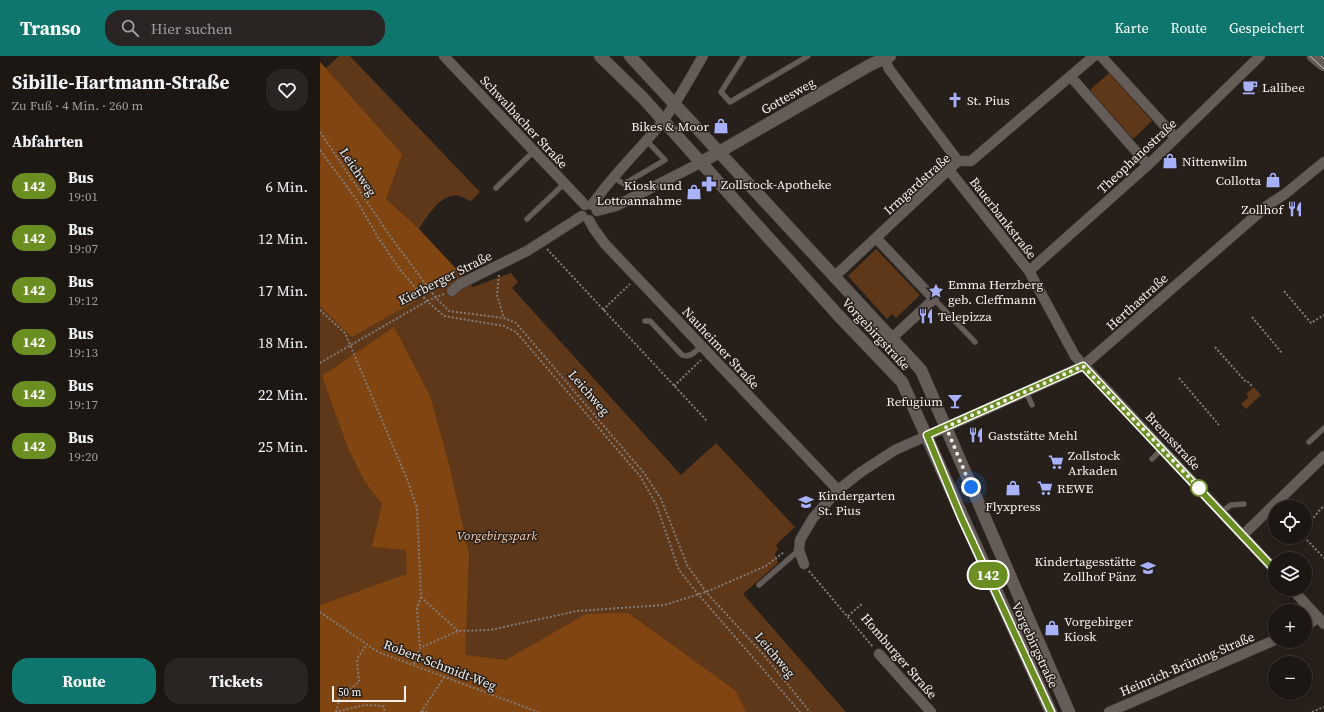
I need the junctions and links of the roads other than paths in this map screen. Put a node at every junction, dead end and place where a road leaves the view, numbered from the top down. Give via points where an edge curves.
1 (444, 56) edge
2 (600, 56) edge
3 (630, 56) edge
4 (703, 56) edge
5 (744, 56) edge
6 (808, 56) edge
7 (1094, 56) edge
8 (1101, 56) edge
9 (1260, 56) edge
10 (1313, 56) edge
11 (888, 57) edge
12 (1324, 64) edge
13 (1071, 76) junction
14 (675, 103) junction
15 (662, 121) junction
16 (1176, 138) junction
17 (646, 140) junction
18 (534, 151) junction
19 (720, 152) junction
20 (958, 161) junction
21 (1324, 162) edge
22 (700, 163) junction
23 (1148, 165) junction
24 (949, 170) junction
25 (613, 177) junction
26 (565, 183) junction
27 (496, 188) dead end
28 (591, 207) junction
29 (586, 218) junction
30 (528, 219) dead end
31 (876, 238) junction
32 (1029, 271) junction
33 (835, 276) junction
34 (452, 291) road end
35 (934, 299) junction
36 (645, 321) dead end
37 (893, 337) junction
38 (975, 342) dead end
39 (705, 350) junction
40 (1083, 366) junction
41 (1026, 392) junction
42 (1032, 405) dead end
43 (946, 427) junction
44 (1324, 428) edge
45 (927, 435) junction
46 (1309, 442) dead end
47 (1162, 449) junction
48 (1324, 456) edge
49 (1152, 459) dead end
50 (838, 490) junction
51 (1244, 504) dead end
52 (1221, 512) junction
53 (1243, 535) junction
54 (800, 545) junction
55 (1268, 562) edge
56 (804, 564) road end
57 (759, 585) dead end
58 (1299, 596) edge
59 (1321, 620) edge
60 (1268, 643) edge
61 (879, 654) road end
62 (931, 712) edge
63 (1051, 712) edge
64 (1069, 712) edge
65 (1109, 712) edge

1 - 18 street, Schwalbacher Straße
2 - 15 main road, Vorgebirgstraße via 643,98
3 - 14 main road, Vorgebirgstraße
4 - 14 street, Kierberger Straße
5 - 6 lane via 721,92 730,102
7 - 13 street, Irmgardstraße
8 - 16 street
9 - 16 street, Theophanostraße
10 - 12 main road
11 - 19 main road, Gottesweg
11 - 20 street via 889,69
13 - 20 street, Irmgardstraße via 971,161
13 - 23 street
14 - 15 street, Kierberger Straße
14 - 19 main road, Vorgebirgstraße
15 - 17 street, Kierberger Straße
15 - 22 main road, Vorgebirgstraße
16 - 23 street, Theophanostraße
17 - 25 street, Kierberger Straße
17 - 25 lane via 665,160 624,184
18 - 26 street, Schwalbacher Straße
18 - 27 lane
19 - 22 main road, Gottesweg
19 - 33 main road, Vorgebirgstraße
20 - 24 street, Irmgardstraße
21 - 40 street, Herthastraße via 1268,205
22 - 28 street via 616,206
22 - 45 main road, Vorgebirgstraße via 902,382
23 - 32 street, Theophanostraße
24 - 31 street, Irmgardstraße
24 - 32 street, Bauerbankstraße
25 - 28 street, Kierberger Straße
26 - 28 street, Schwalbacher Straße
26 - 30 lane
28 - 29 street, Kierberger Straße via 595,217
28 - 29 street, Kierberger Straße via 581,210
29 - 34 street, Kierberger Straße via 460,284
29 - 39 street, Nauheimer Straße via 599,237
31 - 33 street, Irmgardstraße
31 - 35 street
32 - 40 street, Bauerbankstraße via 1075,356
33 - 37 main road, Vorgebirgstraße
35 - 37 street
35 - 38 lane
36 - 39 lane via 650,321 682,354 688,356
37 - 43 main road, Vorgebirgstraße via 921,370
39 - 50 street, Nauheimer Straße
40 - 41 street, Herthastraße
40 - 47 street, Bremsstraße
41 - 42 lane
41 - 43 street, Herthastraße
43 - 45 street
43 - 64 main road, Vorgebirgstraße
44 - 46 lane
45 - 50 street via 895,450
45 - 63 main road, Vorgebirgstraße via 961,517
47 - 49 lane
47 - 52 street, Bremsstraße
48 - 53 street
50 - 54 street via 813,518
51 - 52 lane via 1231,505
52 - 53 street, Bremsstraße
53 - 55 street, Bremsstraße
54 - 56 street
54 - 57 lane
58 - 59 street
60 - 65 street, Heinrich-Brüning-Straße
61 - 62 street, Homburger Straße

